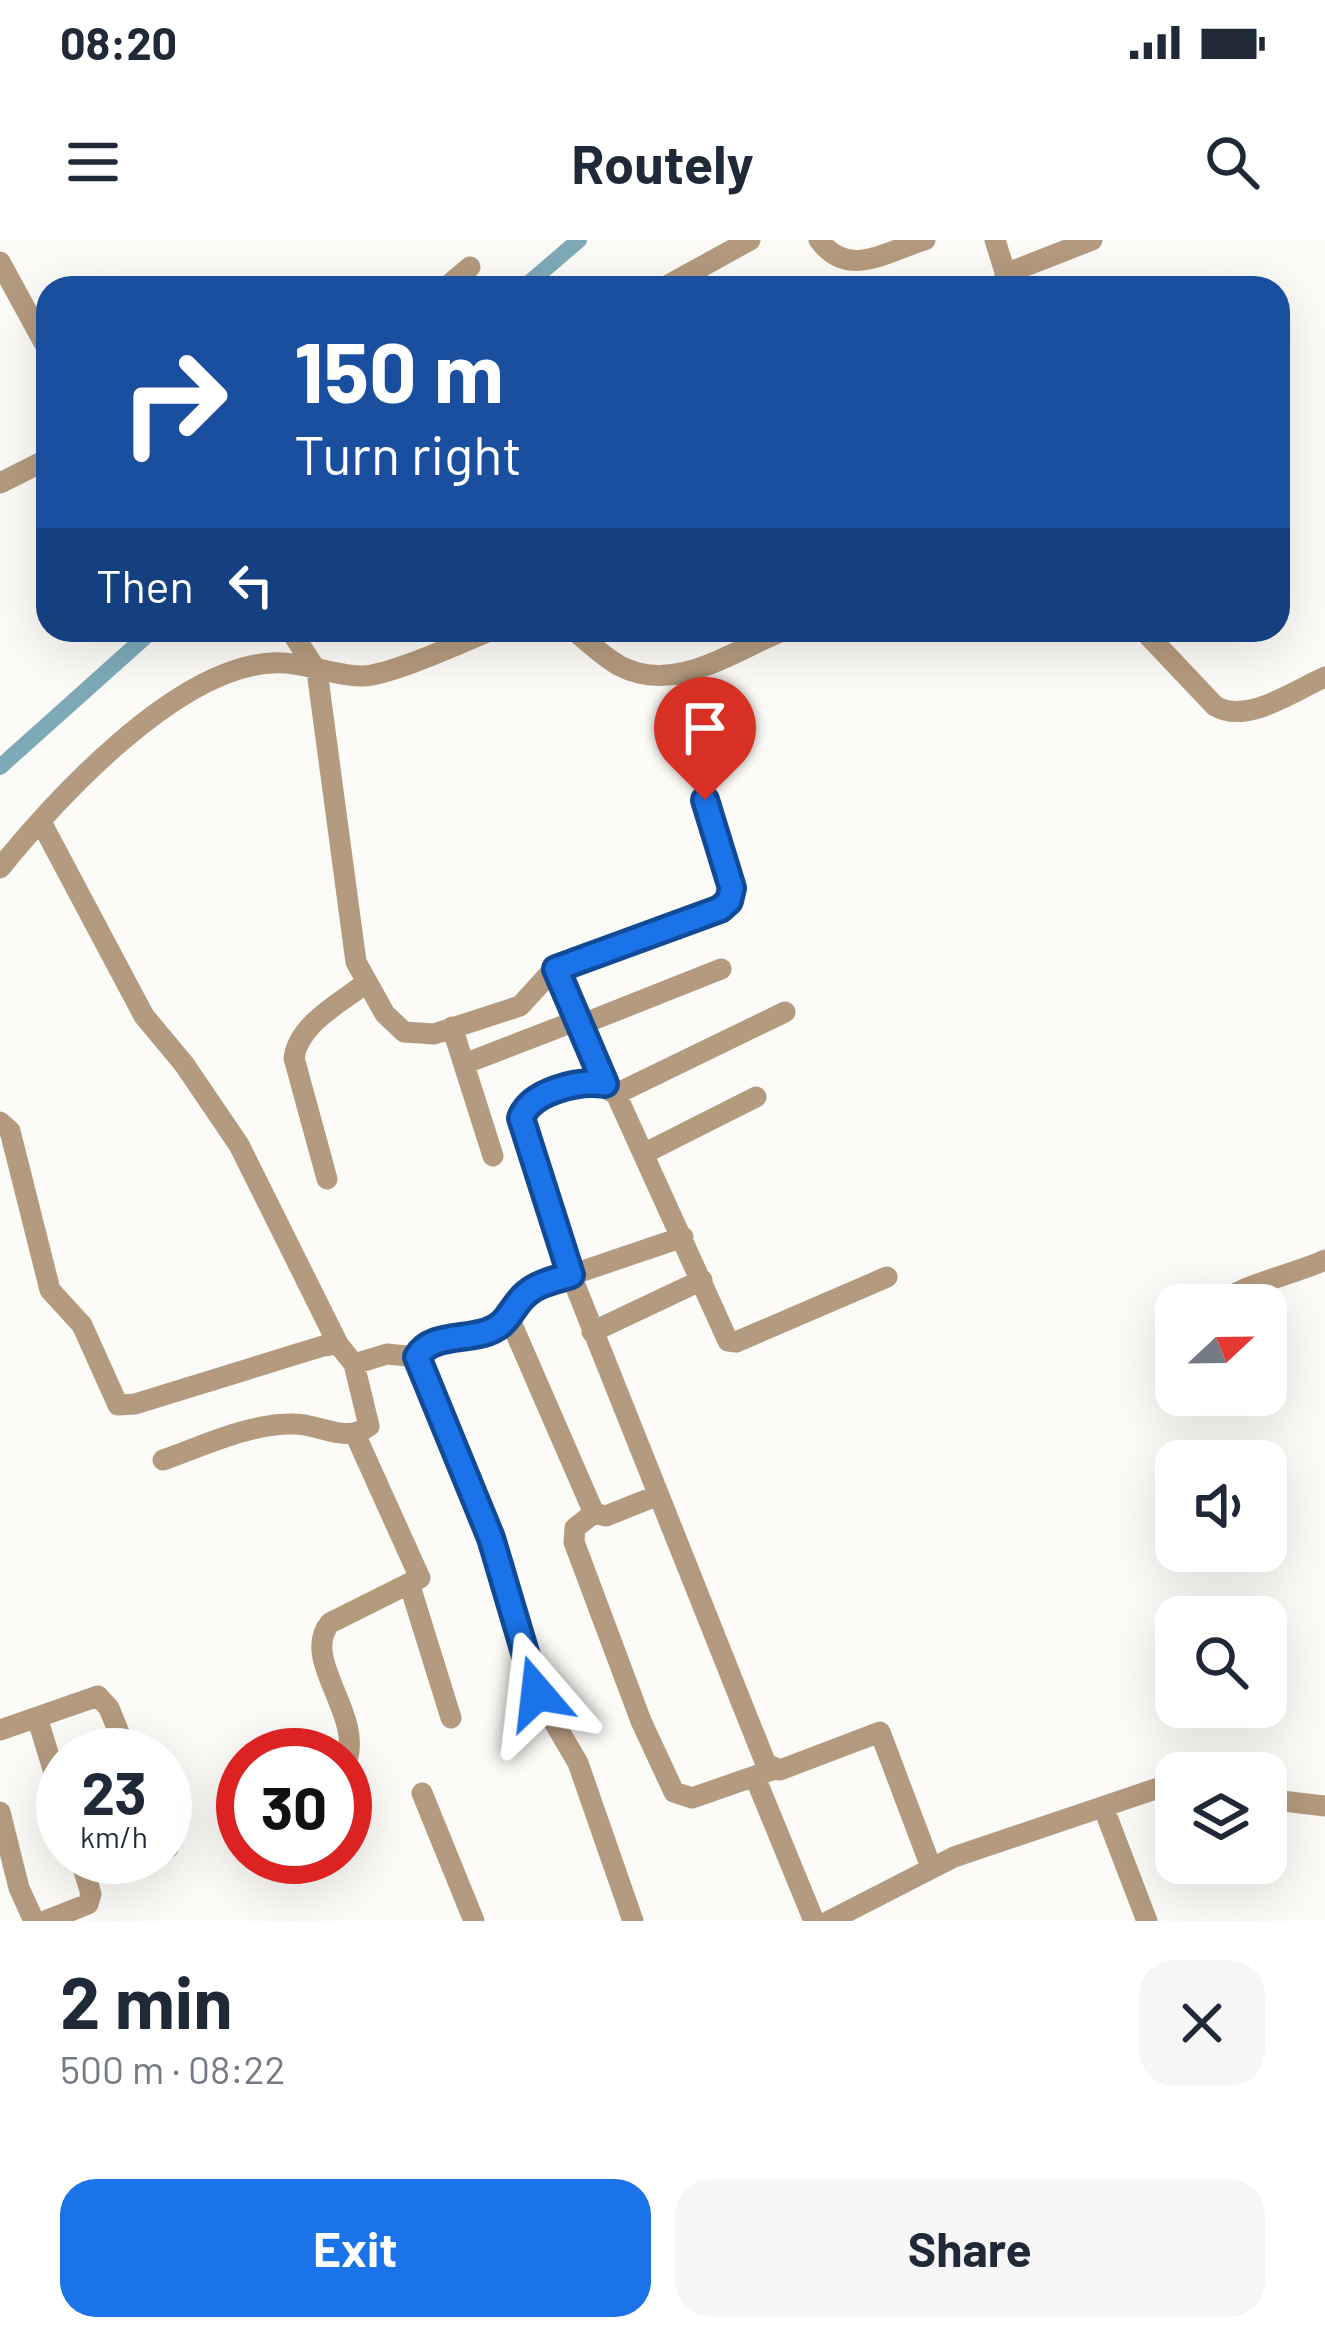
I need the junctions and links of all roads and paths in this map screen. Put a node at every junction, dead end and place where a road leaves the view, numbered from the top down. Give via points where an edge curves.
1 (750, 240) edge
2 (819, 240) edge
3 (925, 240) edge
4 (995, 240) edge
5 (1092, 240) edge
6 (0, 262) edge
7 (470, 267) dead end
8 (459, 276) edge
9 (685, 276) edge
10 (1006, 276) edge
11 (1018, 276) edge
12 (36, 328) edge
13 (36, 465) edge
14 (0, 483) edge
15 (298, 642) edge
16 (459, 642) edge
17 (588, 642) edge
18 (756, 642) edge
19 (1154, 642) edge
20 (317, 671) junction
21 (686, 672) junction
22 (1325, 677) edge
23 (40, 822) junction
24 (0, 868) edge
25 (556, 969) junction
26 (721, 969) dead end
27 (367, 982) junction
28 (785, 1012) dead end
29 (579, 1023) junction
30 (452, 1028) junction
31 (464, 1064) junction
32 (610, 1089) junction
33 (756, 1097) dead end
34 (0, 1122) edge
35 (645, 1153) junction
36 (493, 1156) dead end
37 (327, 1179) dead end
38 (683, 1237) junction
39 (1325, 1260) edge
40 (571, 1275) junction
41 (887, 1277) dead end
42 (702, 1280) junction
43 (1267, 1284) edge
44 (510, 1320) junction
45 (592, 1332) junction
46 (338, 1343) junction
47 (417, 1357) junction
48 (354, 1364) junction
49 (355, 1434) junction
50 (163, 1460) dead end
51 (656, 1496) junction
52 (594, 1513) junction
53 (410, 1586) junction
54 (37, 1717) junction
55 (451, 1718) dead end
56 (40, 1728) edge
57 (117, 1728) edge
58 (349, 1728) edge
59 (0, 1730) edge
60 (764, 1773) junction
61 (1155, 1790) edge
62 (422, 1793) dead end
63 (1287, 1802) edge
64 (1320, 1806) edge
65 (1103, 1809) junction
66 (0, 1812) edge
67 (1325, 1832) edge
68 (931, 1867) junction
69 (88, 1884) edge
70 (34, 1921) edge
71 (45, 1921) edge
72 (474, 1921) edge
73 (633, 1921) edge
74 (814, 1921) edge
75 (829, 1921) edge
76 (1148, 1921) edge

1 - 9 street
2 - 3 street via 849,262
4 - 10 street
5 - 11 street
6 - 12 street
7 - 8 street
13 - 14 street
15 - 20 street
16 - 20 street via 367,676
17 - 21 street via 637,672
18 - 21 street
19 - 22 street via 1229,714
20 - 23 street via 275,663 188,694 140,724
20 - 27 street via 356,962
21 - 25 street via 729,901
23 - 24 street
23 - 46 street via 144,1016 239,1145
25 - 29 street
25 - 30 street via 520,1006
26 - 29 street
27 - 30 street via 404,1032
27 - 37 street via 296,1044
28 - 32 street
29 - 31 street
29 - 32 street
30 - 31 street
31 - 36 street
32 - 35 street
32 - 40 street via 595,1082 538,1096 521,1118
33 - 35 street
34 - 46 street via 10,1131 50,1290 82,1325 118,1405
35 - 38 street
38 - 40 street
38 - 42 street
39 - 43 street
40 - 44 street via 522,1297
40 - 45 street
41 - 42 street via 736,1342 722,1335
42 - 45 street
44 - 47 street via 427,1346
44 - 52 street
45 - 51 street
46 - 48 street
47 - 48 street via 387,1354
47 - 73 street via 491,1538 537,1693 578,1763
48 - 49 street via 369,1426
49 - 50 street via 280,1424
49 - 53 street via 418,1568
51 - 52 street via 606,1516
51 - 60 street
52 - 60 street via 575,1528 574,1542 669,1783 692,1798
53 - 55 street
53 - 58 street via 321,1633
54 - 56 street
54 - 57 street via 98,1696
54 - 59 street
60 - 68 street via 880,1732
60 - 74 street
61 - 65 street
62 - 72 street
63 - 64 street
64 - 67 street
65 - 68 street
65 - 76 street
66 - 70 street
68 - 75 street
69 - 71 street via 88,1904

